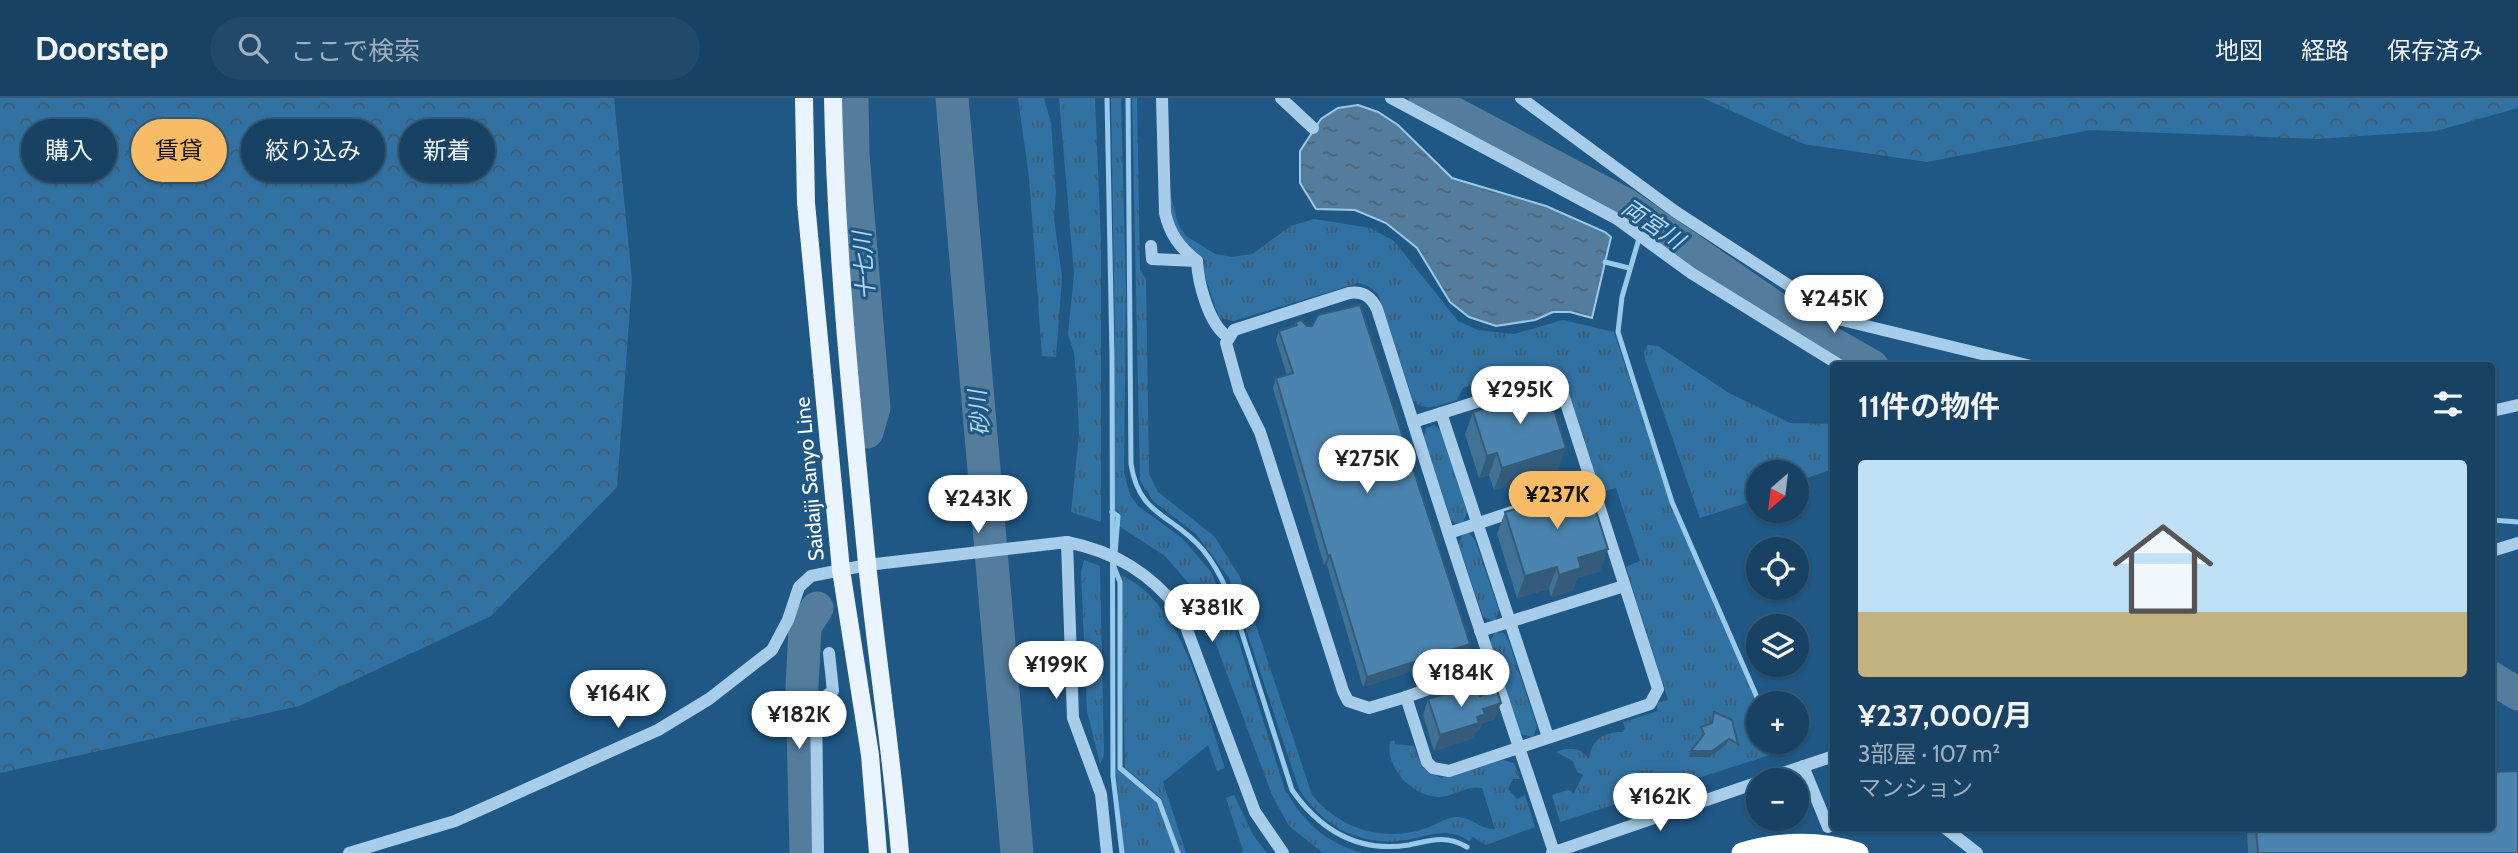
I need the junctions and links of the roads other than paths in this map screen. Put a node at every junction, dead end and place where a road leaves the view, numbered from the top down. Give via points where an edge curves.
1 (804, 98) edge
2 (833, 98) edge
3 (1162, 98) edge
4 (1281, 98) edge
5 (1391, 98) edge
6 (1521, 98) edge
7 (1313, 128) dead end
8 (1151, 246) dead end
9 (1197, 261) junction
10 (1228, 337) junction
11 (1835, 362) edge
12 (2015, 362) edge
13 (2518, 405) edge
14 (2495, 410) edge
15 (1441, 413) junction
16 (1413, 422) junction
17 (1528, 507) edge
18 (1476, 523) junction
19 (1449, 533) junction
20 (1067, 542) junction
21 (2518, 543) edge
22 (2495, 550) edge
23 (867, 565) junction
24 (841, 570) junction
25 (1624, 586) junction
26 (1508, 622) junction
27 (1480, 631) junction
28 (829, 653) dead end
29 (1490, 667) junction
30 (1406, 697) junction
31 (1548, 737) junction
32 (1519, 747) junction
33 (1830, 757) edge
34 (1803, 766) junction
35 (1797, 768) edge
36 (1746, 786) edge
37 (1828, 827) dead end
38 (1949, 831) edge
39 (349, 853) edge
40 (818, 853) edge
41 (878, 853) edge
42 (900, 853) edge
43 (1107, 853) edge
44 (1283, 853) edge
45 (1553, 853) edge
46 (1742, 853) edge
47 (1858, 853) edge
48 (1977, 853) edge

1 - 24 main road, Saidaiji Sanyo Line via 806,203
2 - 23 main road via 835,191
3 - 9 street via 1165,212 1174,240
4 - 7 street
5 - 11 street via 1616,219 1691,273
6 - 12 street via 1676,212 1842,320
8 - 9 street via 1152,259
9 - 10 street via 1218,330
10 - 16 street via 1234,330 1302,313 1356,292 1373,300
10 - 30 street via 1240,390 1260,432 1343,691 1348,701 1369,708
13 - 14 street
15 - 16 street
15 - 18 street
15 - 25 street via 1551,382 1564,397 1586,489
16 - 19 street
17 - 18 street
18 - 19 street
18 - 26 street
19 - 27 street
20 - 23 street
20 - 43 street via 1073,718 1101,794
20 - 44 street via 1091,547 1138,568 1162,587 1181,611 1251,802
21 - 22 street
23 - 24 street
23 - 42 main road
24 - 39 street via 811,576 799,587 772,650 744,675 658,730 455,821
24 - 41 main road, Saidaiji Sanyo Line via 870,755
25 - 26 street
25 - 31 street via 1657,697 1650,704
26 - 27 street
26 - 31 street
27 - 29 street
28 - 40 street via 833,691 816,703
29 - 30 street
29 - 32 street
30 - 32 street via 1433,768 1449,771
31 - 32 street
32 - 45 street
33 - 34 street
34 - 35 street
34 - 37 street
36 - 45 street
38 - 48 street
46 - 47 highway via 1793,844

